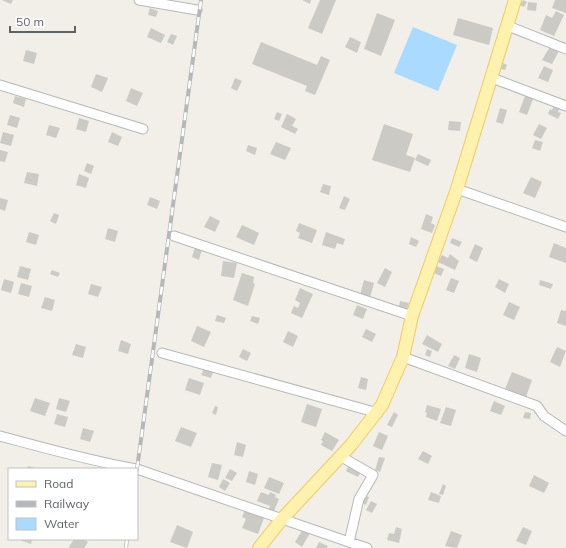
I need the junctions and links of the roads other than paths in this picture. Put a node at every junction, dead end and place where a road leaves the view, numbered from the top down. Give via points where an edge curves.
1 (139, 0) edge
2 (515, 0) edge
3 (197, 10) dead end
4 (508, 26) junction
5 (566, 49) edge
6 (492, 78) junction
7 (0, 85) edge
8 (566, 106) edge
9 (143, 129) dead end
10 (457, 189) junction
11 (566, 227) edge
12 (174, 236) dead end
13 (412, 316) junction
14 (162, 354) dead end
15 (403, 357) junction
16 (378, 413) junction
17 (566, 431) edge
18 (0, 436) edge
19 (340, 456) junction
20 (131, 468) edge
21 (138, 469) edge
22 (282, 519) junction
23 (349, 542) junction
24 (259, 548) edge
25 (367, 548) edge

1 - 3 street
2 - 4 main road
4 - 5 street
4 - 6 main road
6 - 8 street
6 - 10 main road
7 - 9 street
10 - 11 street
10 - 13 main road
12 - 13 street
13 - 15 main road
14 - 16 street
15 - 16 main road
15 - 17 street via 537,406 544,416
16 - 19 main road
18 - 20 street
19 - 22 main road
19 - 23 street via 373,475 359,499
21 - 22 street
22 - 23 street
22 - 24 main road
23 - 25 street

